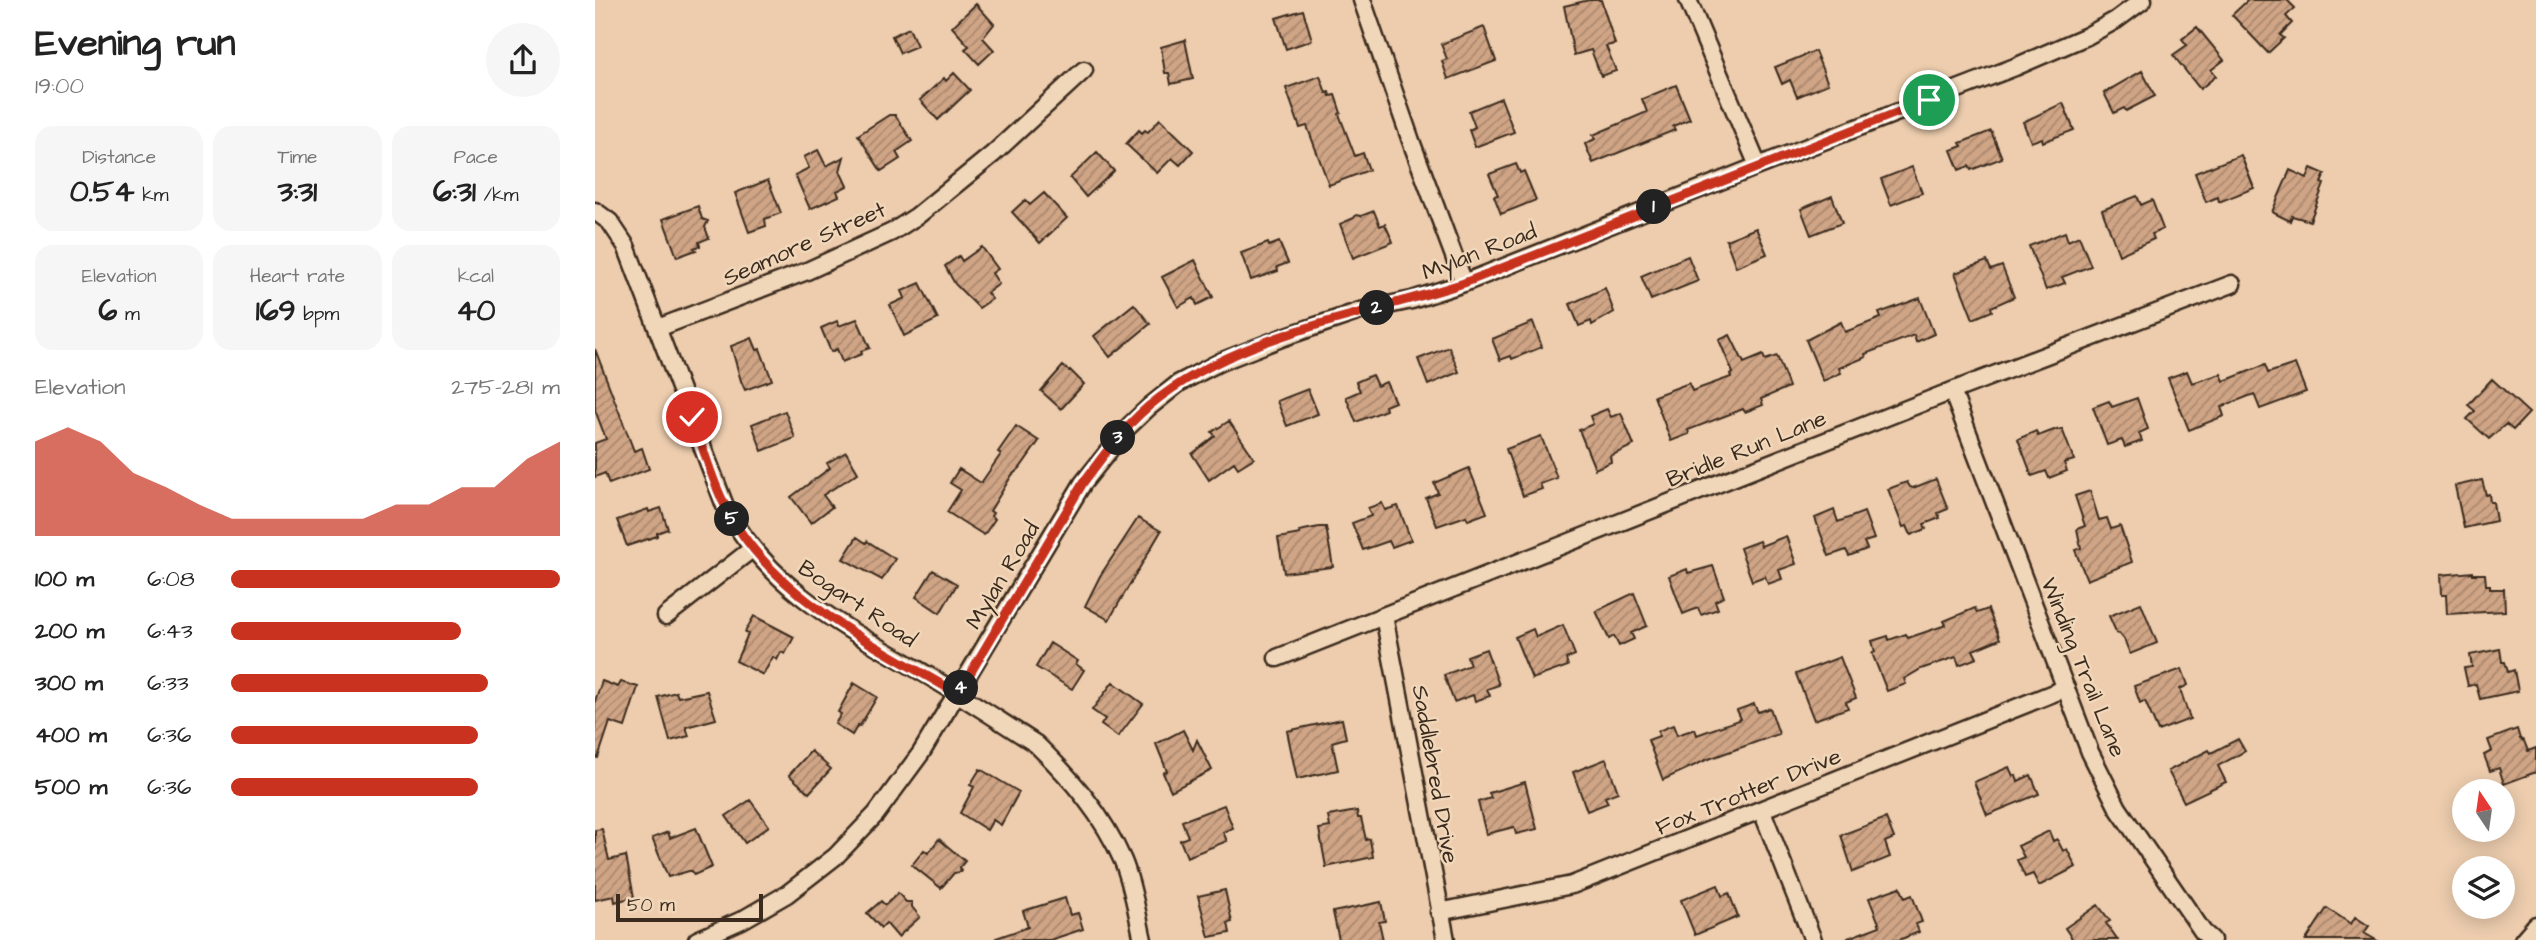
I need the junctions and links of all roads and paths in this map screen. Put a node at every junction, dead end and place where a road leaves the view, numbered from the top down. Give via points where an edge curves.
1 (1362, 0) edge
2 (1688, 0) edge
3 (2143, 0) edge
4 (1084, 70) dead end
5 (1758, 166) junction
6 (595, 211) edge
7 (1464, 283) junction
8 (2232, 284) dead end
9 (658, 328) junction
10 (1952, 391) junction
11 (752, 549) junction
12 (666, 616) dead end
13 (1384, 616) junction
14 (1277, 658) dead end
15 (2066, 688) junction
16 (958, 694) junction
17 (1762, 811) junction
18 (1439, 912) junction
19 (2536, 925) edge
20 (697, 940) edge
21 (1143, 940) edge
22 (1445, 940) edge
23 (1813, 940) edge
24 (2211, 940) edge
25 (2523, 940) edge

1 - 7 street
2 - 5 street
3 - 5 street, Mylan Road via 2087,36
4 - 9 street, Seamore Street via 993,154 892,232 807,271
5 - 7 street, Mylan Road
6 - 9 street, Bogart Road via 623,240
7 - 16 street, Mylan Road via 1360,312 1233,357 1179,383 1149,407 1126,428 1083,483
8 - 10 street, Bridle Run Lane
9 - 11 street, Bogart Road via 725,506
10 - 13 street, Bridle Run Lane
10 - 15 street, Winding Trail Lane
11 - 12 street
11 - 16 street, Bogart Road via 806,600
13 - 14 street, Bridle Run Lane
13 - 18 street, Saddlebred Drive
15 - 17 street, Fox Trotter Drive
15 - 24 street, Winding Trail Lane via 2118,808
16 - 20 street, Mylan Road via 877,814 836,856 787,894
16 - 21 street, Bogart Road via 1035,744 1083,795 1124,863
17 - 18 street, Fox Trotter Drive via 1572,885
17 - 23 street
18 - 22 street, Saddlebred Drive
19 - 25 street

